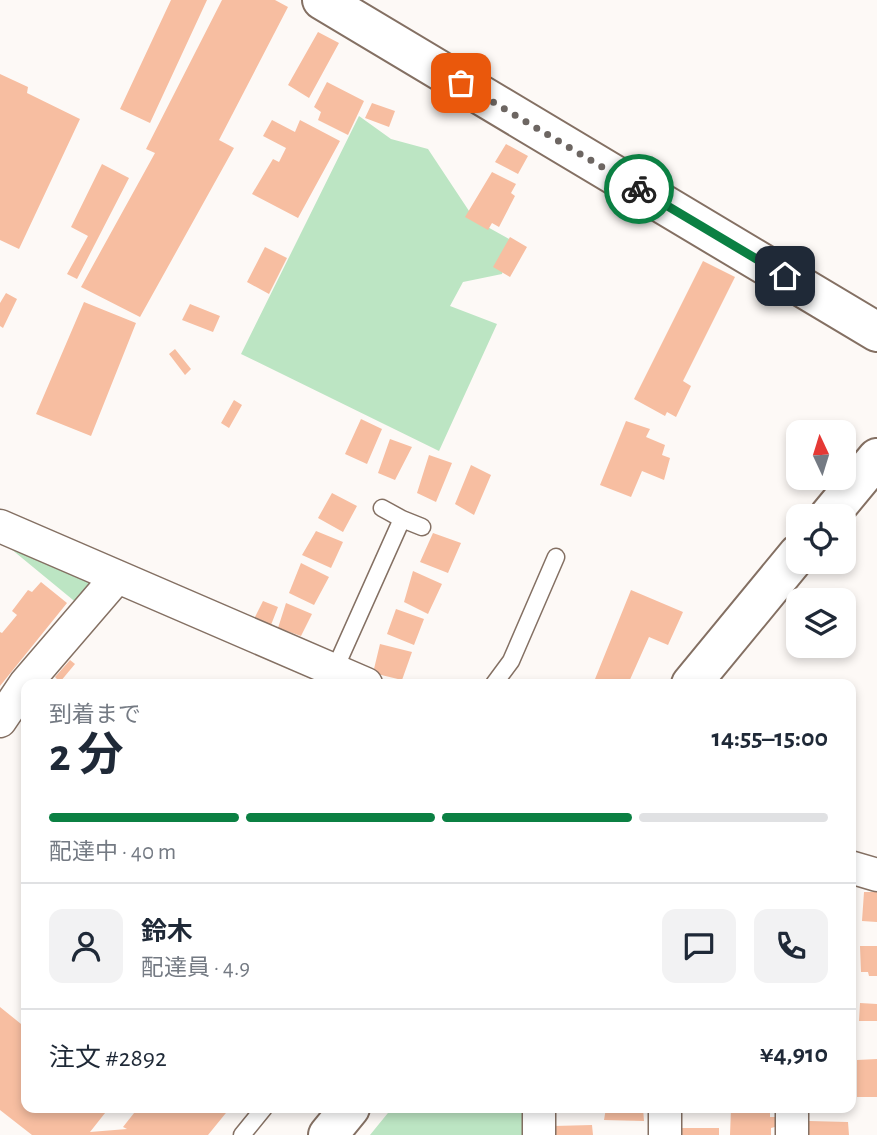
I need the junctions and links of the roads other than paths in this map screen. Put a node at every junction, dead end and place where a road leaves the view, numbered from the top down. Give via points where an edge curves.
1 (322, 0) edge
2 (877, 332) edge
3 (877, 458) edge
4 (839, 504) edge
5 (382, 508) dead end
6 (402, 519) junction
7 (0, 526) edge
8 (422, 527) dead end
9 (556, 557) dead end
10 (786, 569) edge
11 (117, 578) junction
12 (334, 671) junction
13 (29, 679) edge
14 (354, 679) edge
15 (498, 679) edge
16 (695, 679) edge
17 (21, 690) edge
18 (0, 721) edge
19 (856, 869) edge
20 (877, 875) edge
21 (260, 1113) edge
22 (346, 1113) edge
23 (539, 1113) edge
24 (665, 1113) edge
25 (792, 1113) edge
26 (242, 1135) edge
27 (328, 1135) edge
28 (539, 1135) edge
29 (665, 1135) edge
30 (792, 1135) edge

1 - 2 street
3 - 4 street
5 - 6 lane
6 - 8 lane
6 - 12 lane
7 - 11 street
9 - 15 lane via 511,661
10 - 16 street
11 - 12 street
11 - 13 street
12 - 14 street
17 - 18 street
19 - 20 street
21 - 26 lane
22 - 27 street
23 - 28 street
24 - 29 street
25 - 30 street

